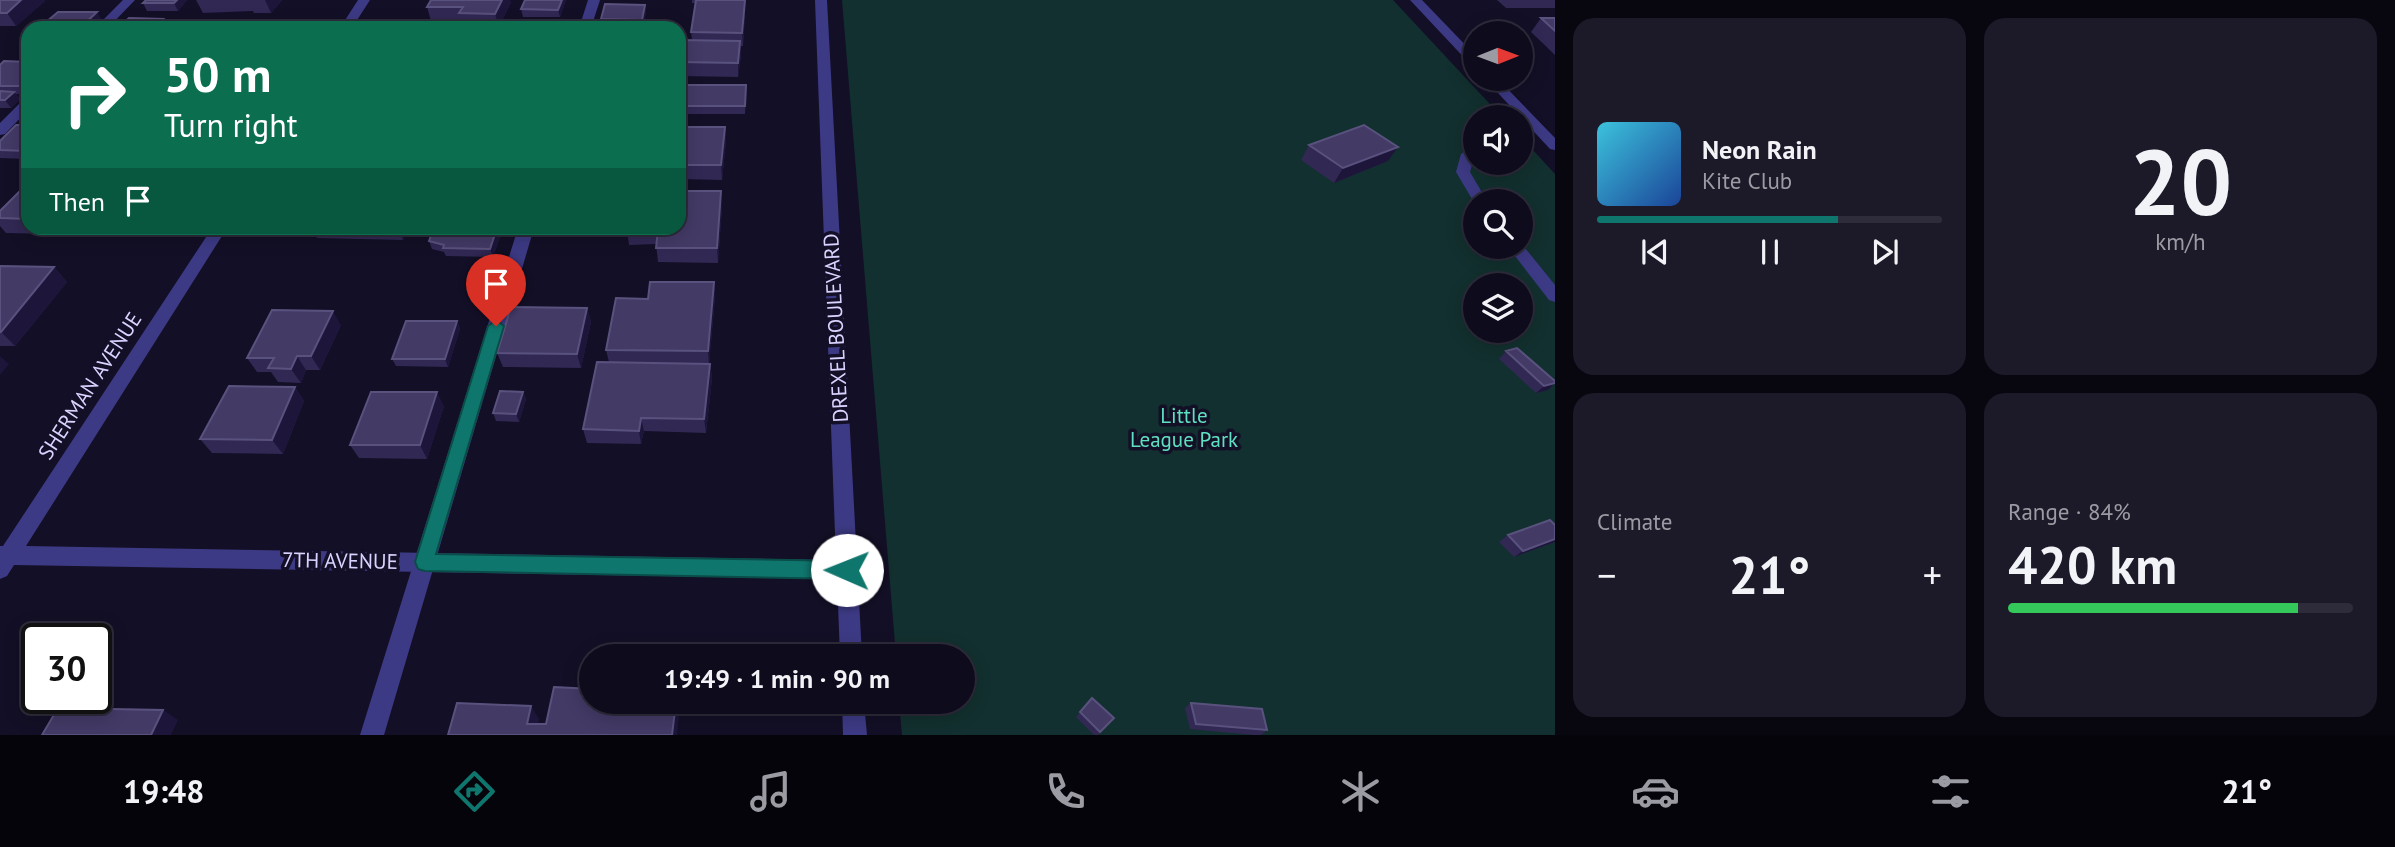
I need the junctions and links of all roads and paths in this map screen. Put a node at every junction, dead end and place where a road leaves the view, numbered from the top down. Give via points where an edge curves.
1 (129, 0) edge
2 (364, 0) edge
3 (594, 0) edge
4 (821, 0) edge
5 (1416, 0) edge
6 (108, 21) edge
7 (350, 21) edge
8 (587, 21) edge
9 (1463, 49) edge
10 (1501, 91) edge
11 (1512, 105) edge
12 (21, 110) edge
13 (1533, 129) edge
14 (0, 131) edge
15 (1555, 146) edge
16 (214, 235) edge
17 (524, 235) edge
18 (1526, 259) edge
19 (1555, 296) edge
20 (3, 560) edge
21 (425, 562) junction
22 (847, 570) junction
23 (850, 644) edge
24 (854, 714) edge
25 (372, 735) edge
26 (855, 735) edge

1 - 6 street
2 - 7 street
3 - 8 street
4 - 22 street, DREXEL BOULEVARD
5 - 9 street
10 - 11 street
12 - 14 street
13 - 15 street
16 - 20 street, SHERMAN AVENUE
17 - 21 street
18 - 19 street
20 - 21 street, 7TH AVENUE
21 - 22 street, 7TH AVENUE
21 - 25 street
22 - 23 street, DREXEL BOULEVARD
24 - 26 street

